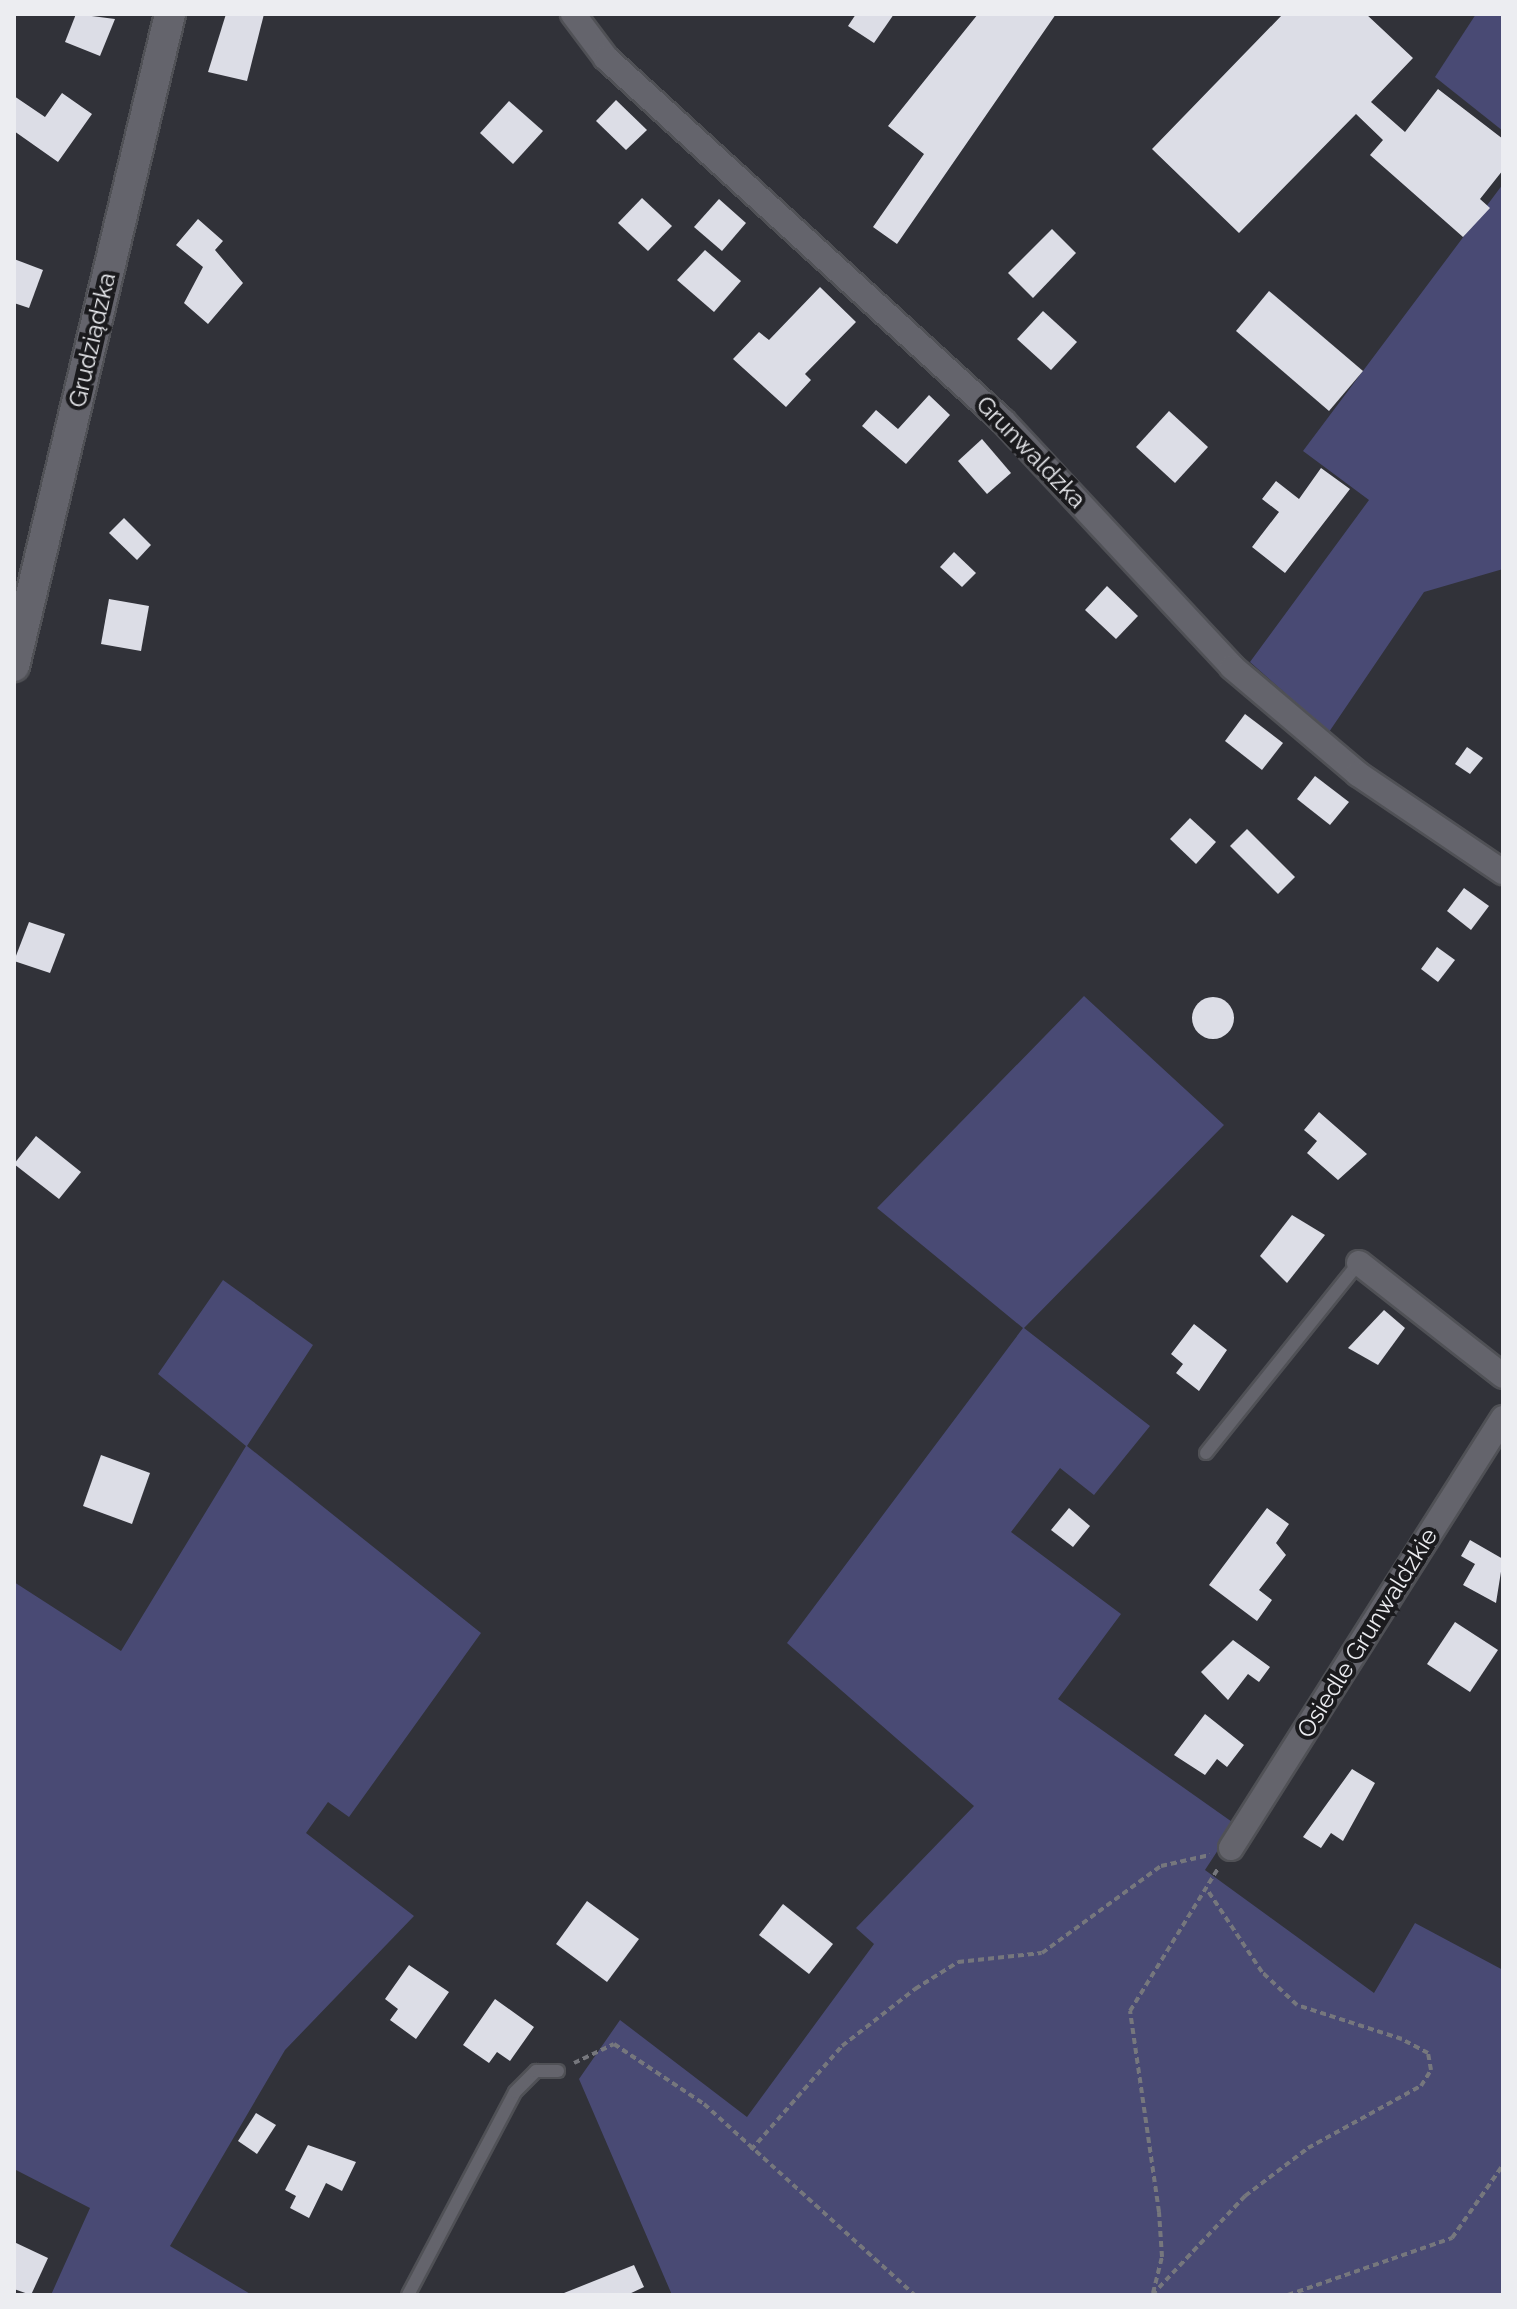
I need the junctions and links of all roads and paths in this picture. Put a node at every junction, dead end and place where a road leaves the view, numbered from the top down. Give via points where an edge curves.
1 (170, 14) edge
2 (573, 14) edge
3 (14, 666) edge
4 (1503, 872) edge
5 (1359, 1263) joint
6 (1503, 1376) edge
7 (1503, 1418) edge
8 (1206, 1453) dead end
9 (1231, 1848) junction
10 (1206, 1888) junction
11 (558, 2071) joint
12 (751, 2150) junction
13 (1503, 2165) edge
14 (408, 2295) edge
15 (915, 2295) edge
16 (1152, 2295) edge
17 (1288, 2295) edge

1 - 3 street, Grudziądzka
2 - 4 street, Grunwaldzka via 606,58 1003,421 1232,667 1358,774
5 - 6 street
5 - 8 lane
7 - 9 street, Osiedle Grunwaldzkie
9 - 10 path
9 - 12 path via 1161,1866 1042,1953 958,1962 842,2046
10 - 16 path via 1130,2011 1161,2242
10 - 16 path via 1262,1972 1297,2005 1402,2039 1428,2053 1431,2070 1421,2086 1308,2148 1245,2196
11 - 12 path via 614,2044 704,2104
11 - 14 lane via 536,2071 515,2092
12 - 15 path
13 - 17 path via 1452,2238

